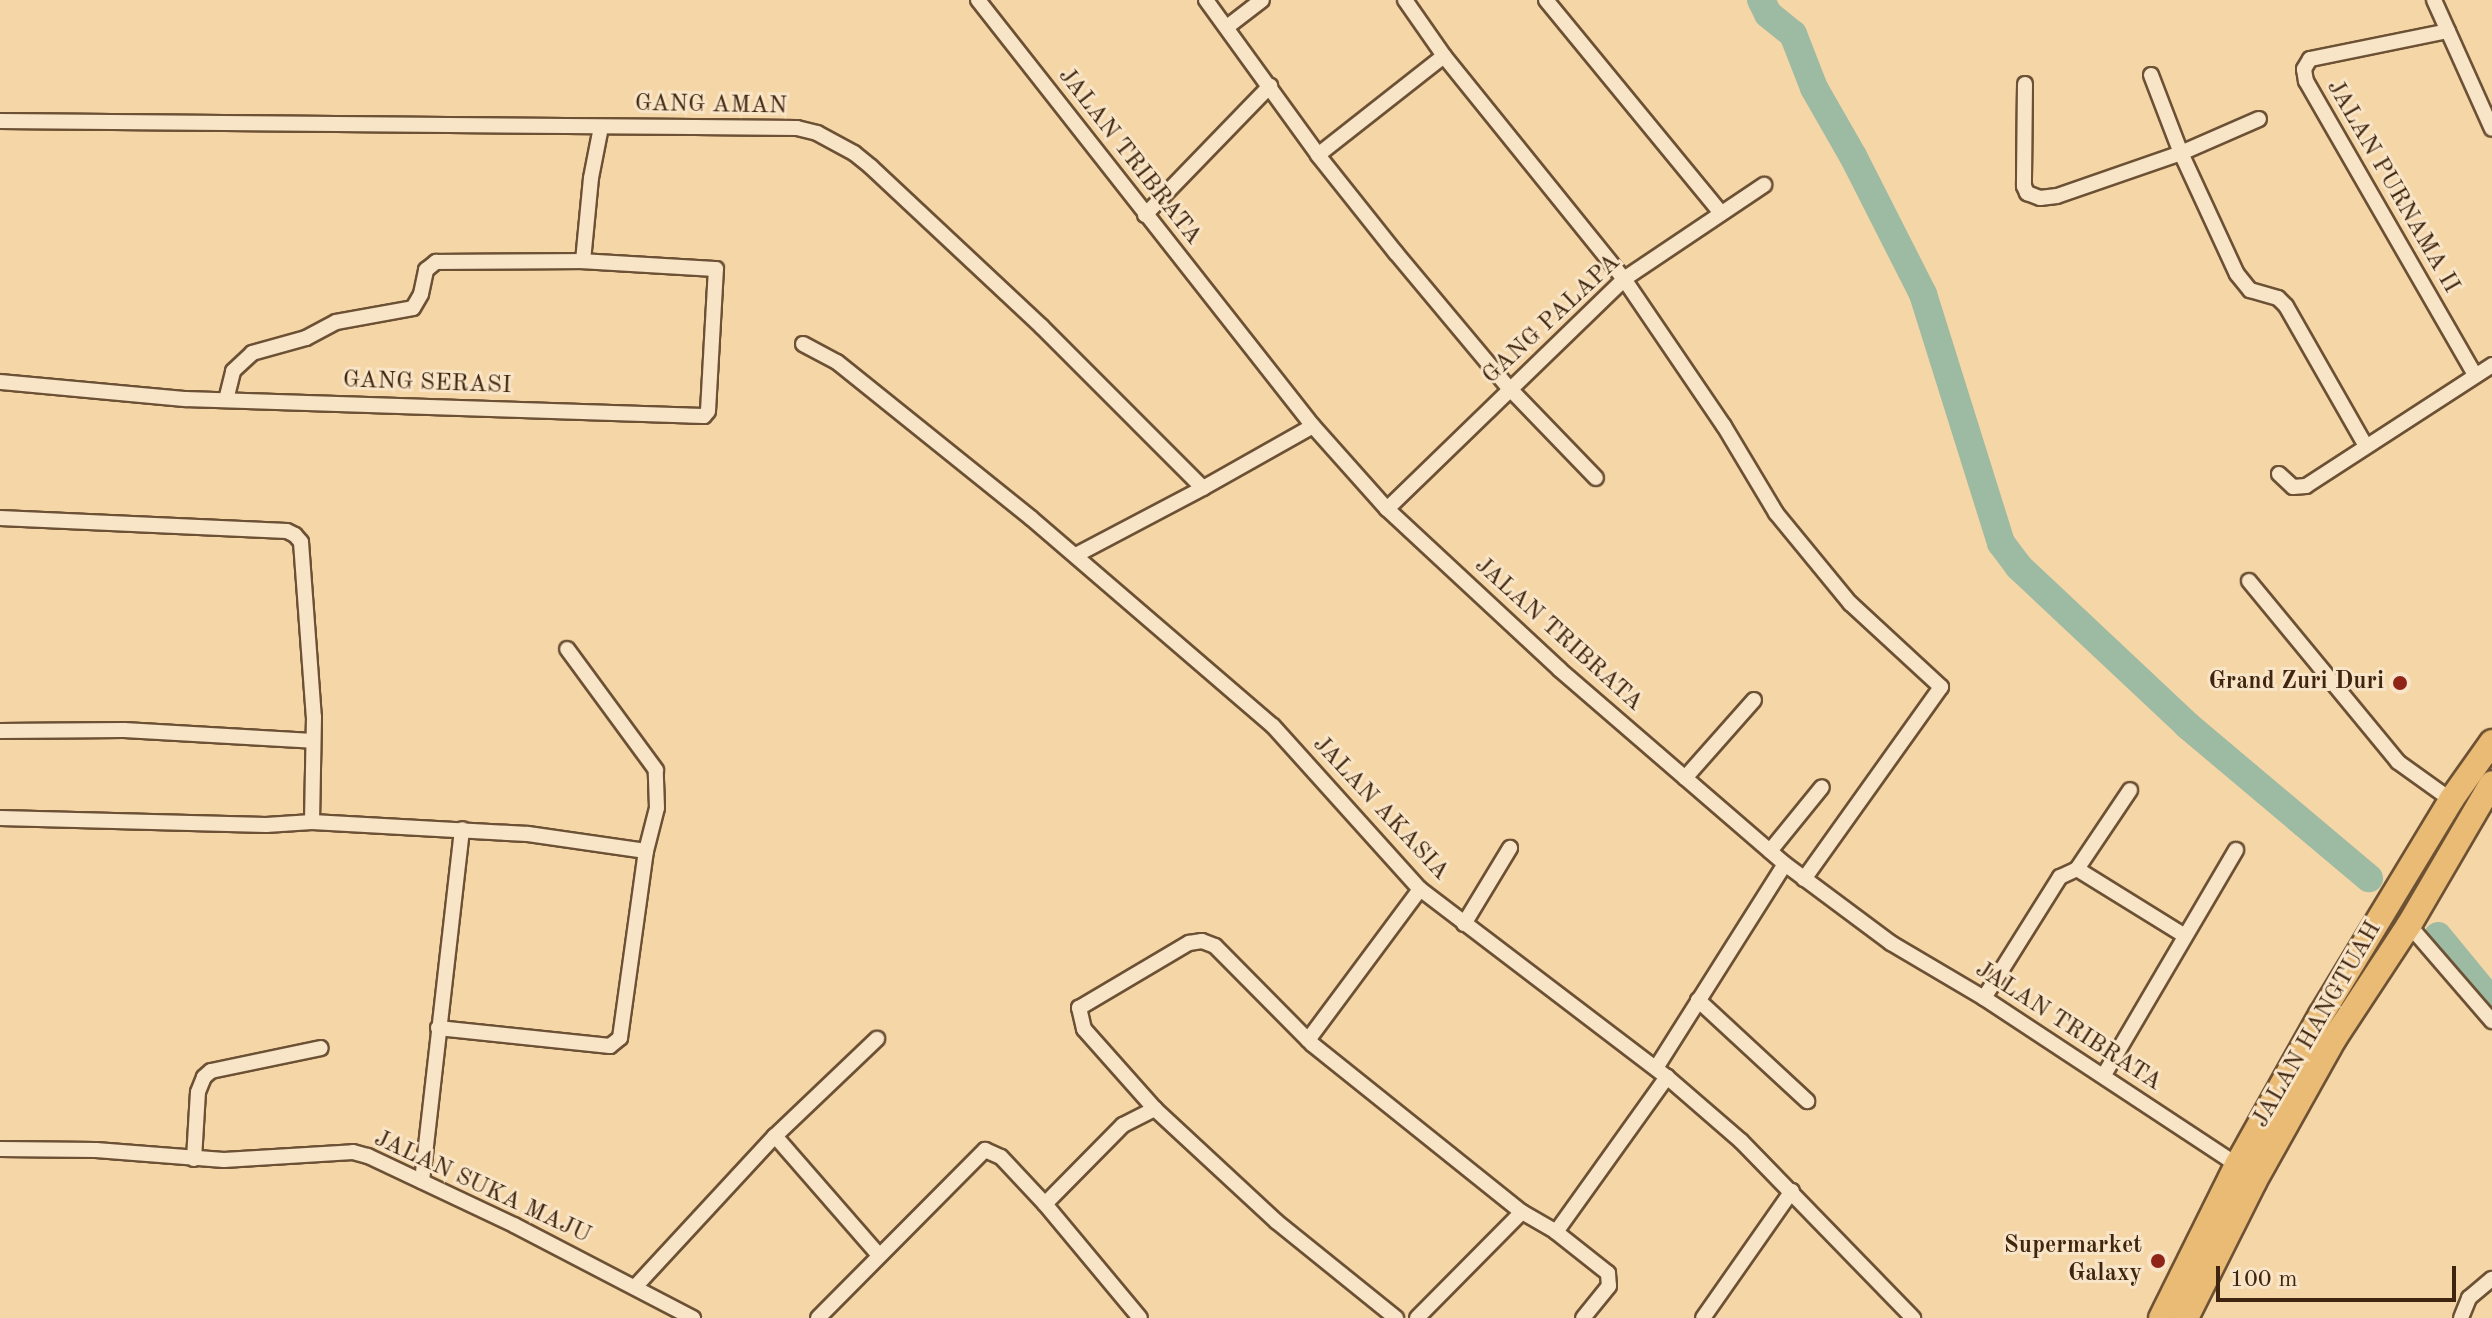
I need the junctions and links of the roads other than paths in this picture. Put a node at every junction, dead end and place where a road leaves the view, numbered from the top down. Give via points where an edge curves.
1 (1206, 0) edge
2 (1262, 0) edge
3 (1405, 0) edge
4 (1546, 0) edge
5 (2434, 0) edge
6 (986, 3) edge
7 (1227, 27) junction
8 (2448, 31) junction
9 (1444, 56) junction
10 (2151, 75) dead end
11 (2025, 84) dead end
12 (1270, 86) junction
13 (2259, 119) dead end
14 (0, 121) edge
15 (601, 127) junction
16 (2492, 129) edge
17 (2181, 153) junction
18 (1318, 155) junction
19 (1764, 185) dead end
20 (1721, 213) junction
21 (1145, 215) junction
22 (583, 261) junction
23 (1624, 279) junction
24 (803, 344) dead end
25 (2492, 365) edge
26 (2475, 375) junction
27 (0, 382) edge
28 (1509, 388) junction
29 (226, 400) junction
30 (1313, 426) junction
31 (2366, 446) junction
32 (2279, 474) dead end
33 (1596, 478) dead end
34 (1203, 488) junction
35 (1387, 509) junction
36 (0, 518) edge
37 (1076, 555) junction
38 (2249, 581) dead end
39 (567, 649) dead end
40 (1754, 700) dead end
41 (0, 731) edge
42 (313, 741) junction
43 (2492, 742) edge
44 (1685, 778) junction
45 (2492, 783) edge
46 (1822, 787) dead end
47 (2130, 790) dead end
48 (2451, 800) junction
49 (0, 818) edge
50 (312, 822) junction
51 (462, 829) junction
52 (1510, 848) dead end
53 (2236, 850) dead end
54 (646, 851) junction
55 (1770, 851) junction
56 (1785, 864) junction
57 (2077, 869) junction
58 (1804, 879) junction
59 (1420, 889) junction
60 (1464, 924) junction
61 (2409, 925) junction
62 (2185, 936) junction
63 (1984, 998) junction
64 (1698, 1000) junction
65 (2492, 1021) edge
66 (438, 1028) junction
67 (877, 1039) dead end
68 (1308, 1040) junction
69 (321, 1048) dead end
70 (1661, 1073) junction
71 (2104, 1075) junction
72 (1807, 1101) dead end
73 (1155, 1109) junction
74 (775, 1136) junction
75 (0, 1149) edge
76 (194, 1159) junction
77 (2237, 1165) junction
78 (422, 1181) junction
79 (1792, 1191) junction
80 (1045, 1204) junction
81 (1522, 1212) junction
82 (1556, 1232) junction
83 (878, 1254) junction
84 (2492, 1279) edge
85 (635, 1287) junction
86 (693, 1318) edge
87 (818, 1318) edge
88 (1140, 1318) edge
89 (1396, 1318) edge
90 (1417, 1318) edge
91 (1583, 1318) edge
92 (1703, 1318) edge
93 (1913, 1318) edge
94 (2161, 1318) edge
95 (2186, 1318) edge
96 (2461, 1318) edge

1 - 7 street
2 - 7 street
3 - 9 street
4 - 20 street
5 - 8 street
6 - 21 street, JALAN TRIBRATA
7 - 12 street
8 - 16 street
8 - 26 street, JALAN PURNAMA II via 2310,59 2304,69 2306,81
9 - 18 street
9 - 23 street
10 - 17 street
11 - 17 street via 2024,186 2032,197 2095,185
12 - 18 street
12 - 21 street
13 - 17 street
14 - 15 street, GANG AMAN
15 - 22 street
15 - 34 street, GANG AMAN via 797,128 835,141 871,167 1041,326
17 - 31 street via 2237,274 2250,290 2278,298 2286,306
18 - 28 street
19 - 20 street, GANG PALAPA
20 - 23 street, GANG PALAPA
21 - 30 street, JALAN TRIBRATA
22 - 29 street via 436,262 426,270 413,308 336,322 306,338 252,353 233,371
22 - 29 street, GANG SERASI via 716,269 708,411 700,417
23 - 28 street, GANG PALAPA
23 - 58 street via 1776,513 1850,603 1941,687
24 - 37 street, JALAN AKASIA via 837,362
25 - 26 street
26 - 31 street
27 - 29 street, GANG SERASI
28 - 33 street
28 - 35 street, GANG PALAPA
30 - 34 street
30 - 35 street, JALAN TRIBRATA
31 - 32 street via 2303,488 2293,487
34 - 37 street
35 - 44 street, JALAN TRIBRATA
36 - 42 street via 295,535 301,542
37 - 59 street, JALAN AKASIA via 1273,726
38 - 48 street via 2398,762
39 - 54 street via 656,770 657,808
40 - 44 street
41 - 42 street via 124,730
42 - 50 street
43 - 48 highway, JALAN HANGTUAH
44 - 55 street, JALAN TRIBRATA
45 - 61 highway, JALAN HANGTUAH
46 - 55 street
47 - 57 street
48 - 77 highway, JALAN HANGTUAH
49 - 50 street
50 - 51 street
51 - 54 street
51 - 66 street
52 - 60 street
53 - 62 street
54 - 66 street via 618,1042
55 - 56 street, JALAN TRIBRATA
56 - 58 street, JALAN TRIBRATA
56 - 64 street
57 - 62 street
57 - 63 street via 2060,877
58 - 63 street, JALAN TRIBRATA via 1891,943
59 - 60 street, JALAN AKASIA
59 - 68 street
60 - 70 street, JALAN AKASIA
61 - 65 street
61 - 95 highway, JALAN HANGTUAH via 2334,1039
62 - 71 street
63 - 71 street, JALAN TRIBRATA
64 - 70 street
64 - 72 street
66 - 78 street
67 - 74 street
68 - 73 street via 1215,946 1189,943 1079,1008 1084,1029
68 - 81 street
69 - 76 street via 211,1071 204,1077 198,1092
70 - 79 street, JALAN AKASIA
70 - 82 street
71 - 77 street, JALAN TRIBRATA
73 - 80 street via 1123,1125
73 - 89 street via 1277,1222
74 - 83 street
74 - 85 street
75 - 76 street, JALAN SUKA MAJU
76 - 78 street, JALAN SUKA MAJU via 353,1152
77 - 94 highway, JALAN HANGTUAH
78 - 85 street, JALAN SUKA MAJU
79 - 92 street
79 - 93 street, JALAN AKASIA
80 - 83 street via 1001,1157 981,1150
80 - 88 street
81 - 82 street
81 - 90 street
82 - 91 street via 1608,1273 1609,1286
83 - 87 street
84 - 96 street via 2469,1298
85 - 86 street, JALAN SUKA MAJU

